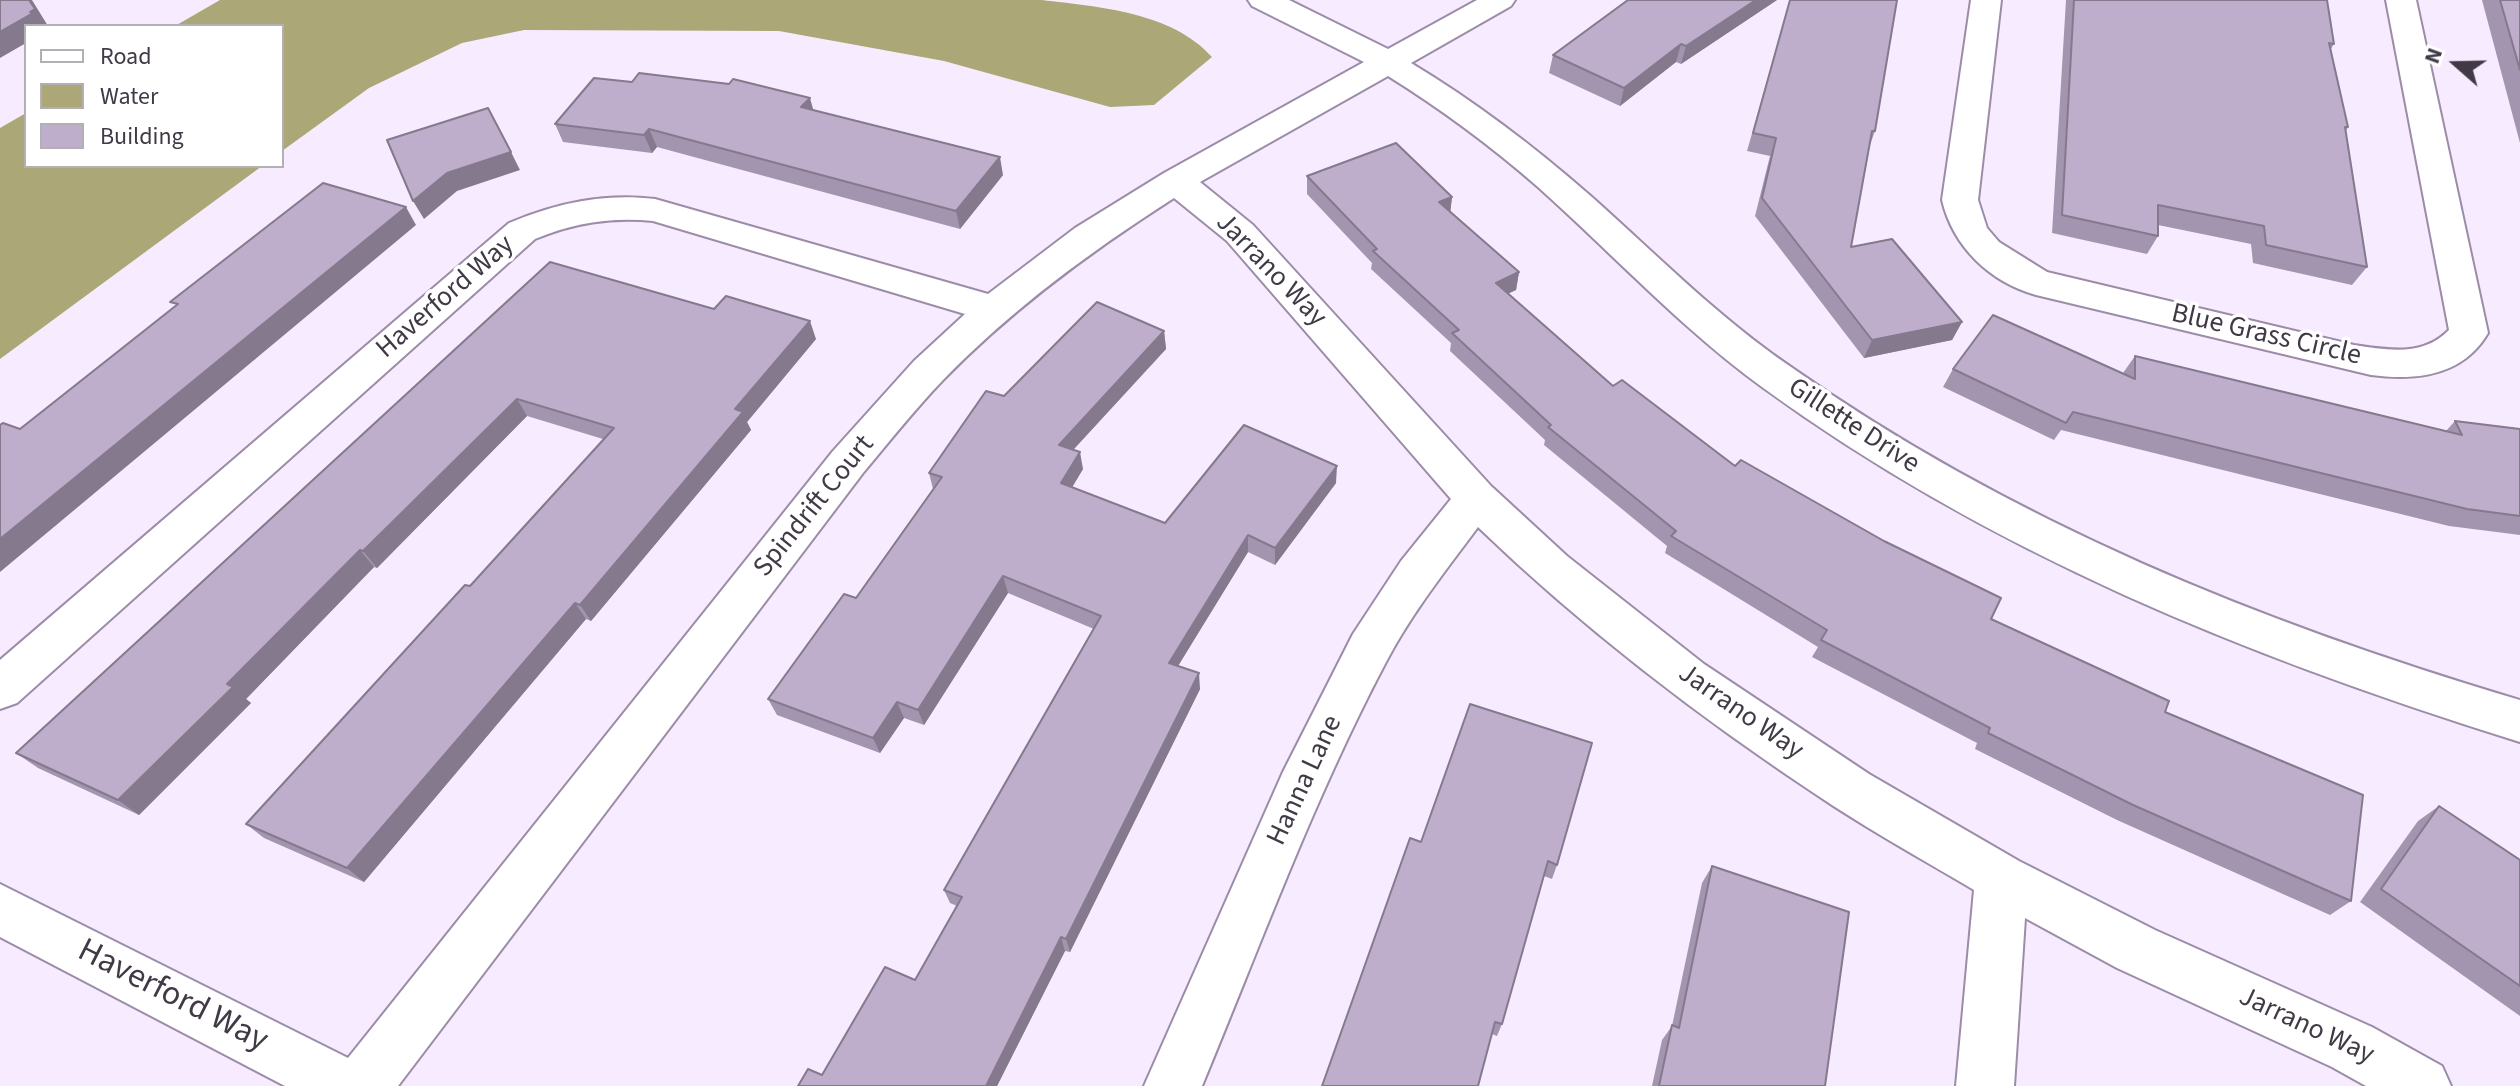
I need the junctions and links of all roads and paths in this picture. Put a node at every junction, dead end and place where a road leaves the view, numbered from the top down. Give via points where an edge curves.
1 (1263, 0) edge
2 (1500, 0) edge
3 (1986, 0) edge
4 (2401, 0) edge
5 (1389, 62) junction
6 (1176, 181) junction
7 (994, 309) junction
8 (1476, 498) junction
9 (0, 689) edge
10 (2520, 721) edge
11 (2001, 878) junction
12 (0, 909) edge
13 (344, 1086) edge
14 (362, 1086) edge
15 (1173, 1086) edge
16 (1985, 1086) edge
17 (2422, 1086) edge

1 - 5 street, Gillette Drive
2 - 5 street, Spindrift Court
3 - 4 street, Blue Grass Circle via 1960,200 1964,221 1979,244 2003,265 2036,282 2354,359 2394,364 2430,362 2455,351 2469,333
5 - 6 street, Spindrift Court
5 - 10 street, Gillette Drive via 1517,151 1763,367 1887,452 2021,528 2226,623 2399,686
6 - 7 street, Spindrift Court via 1088,236
6 - 8 street, Jarrano Way via 1240,233
7 - 9 street, Haverford Way via 655,210 590,207 555,216 522,231
7 - 14 street, Spindrift Court via 928,371 848,462
8 - 11 street, Jarrano Way via 1551,569 1687,678 1851,790
8 - 15 street, Hanna Lane via 1369,648 1308,772
11 - 16 street
11 - 17 street, Jarrano Way
12 - 13 street, Haverford Way

